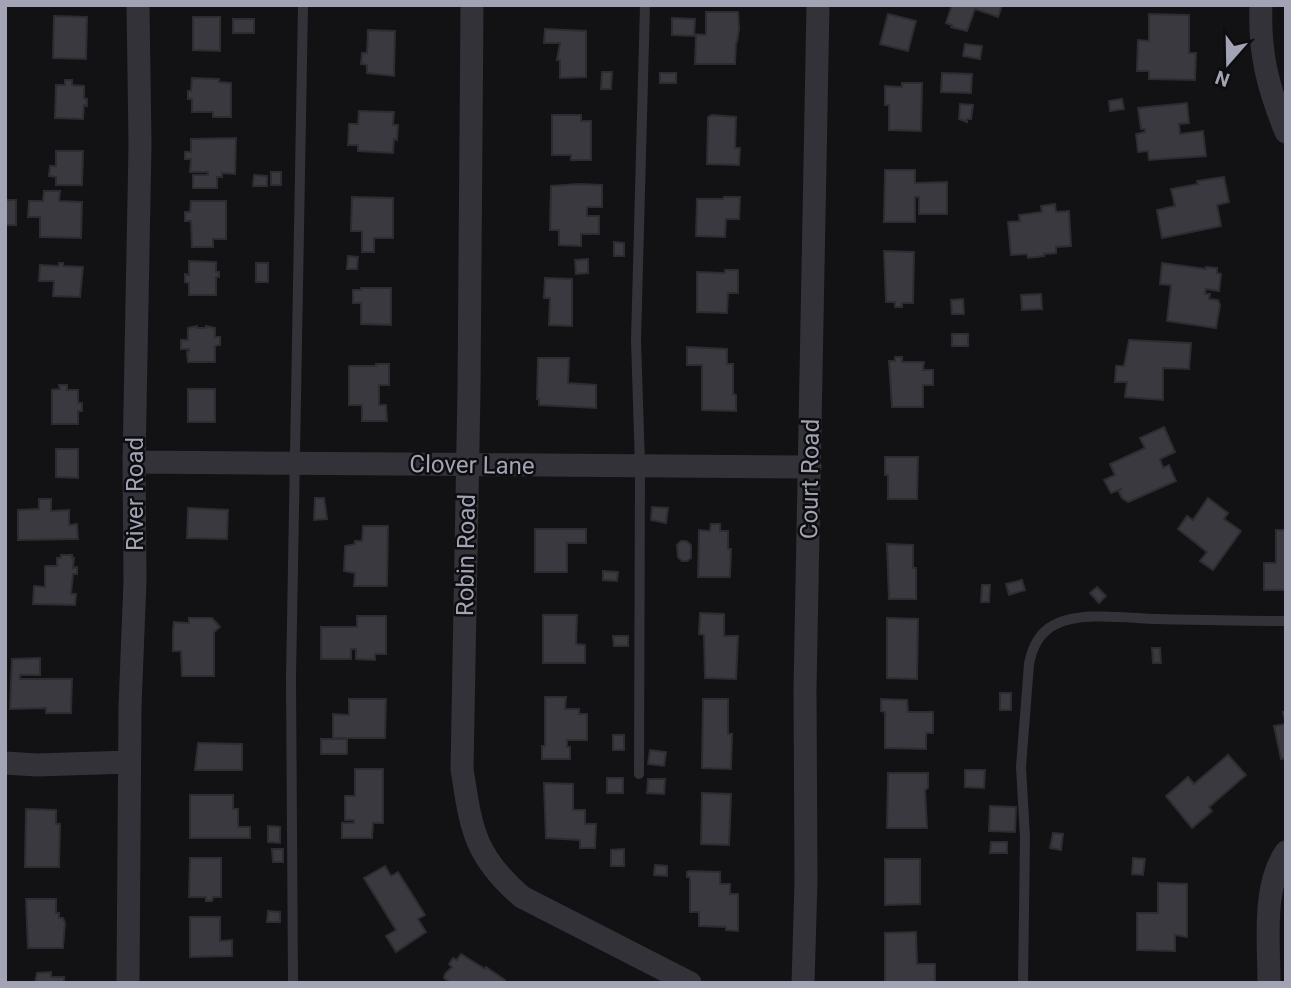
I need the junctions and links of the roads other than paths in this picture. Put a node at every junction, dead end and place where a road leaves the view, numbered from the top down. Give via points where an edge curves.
1 (138, 5) edge
2 (303, 5) edge
3 (472, 5) edge
4 (645, 5) edge
5 (818, 5) edge
6 (1261, 5) edge
7 (1286, 132) edge
8 (134, 462) junction
9 (295, 462) junction
10 (467, 466) junction
11 (639, 467) junction
12 (810, 467) junction
13 (1286, 621) edge
14 (130, 762) junction
15 (5, 763) edge
16 (639, 774) dead end
17 (1286, 852) edge
18 (804, 965) edge
19 (128, 983) edge
20 (293, 983) edge
21 (690, 983) edge
22 (788, 983) edge
23 (815, 983) edge
24 (1023, 983) edge
25 (1269, 983) edge

1 - 8 street, River Road
2 - 9 lane
3 - 10 street, Robin Road
4 - 11 lane via 636,341
5 - 12 street, Court Road
6 - 7 street via 1262,58
8 - 9 street, Clover Lane
8 - 14 street, River Road
9 - 10 street, Clover Lane
9 - 20 lane
10 - 11 street, Clover Lane
10 - 21 street, Robin Road via 462,769 479,846 501,879 522,897
11 - 12 street, Clover Lane
11 - 16 lane
12 - 18 street, Court Road
13 - 24 lane via 1068,619 1040,636 1028,664 1021,767
14 - 15 street
14 - 19 street, River Road
17 - 25 street via 1270,896
18 - 22 street
18 - 23 street, Court Road

